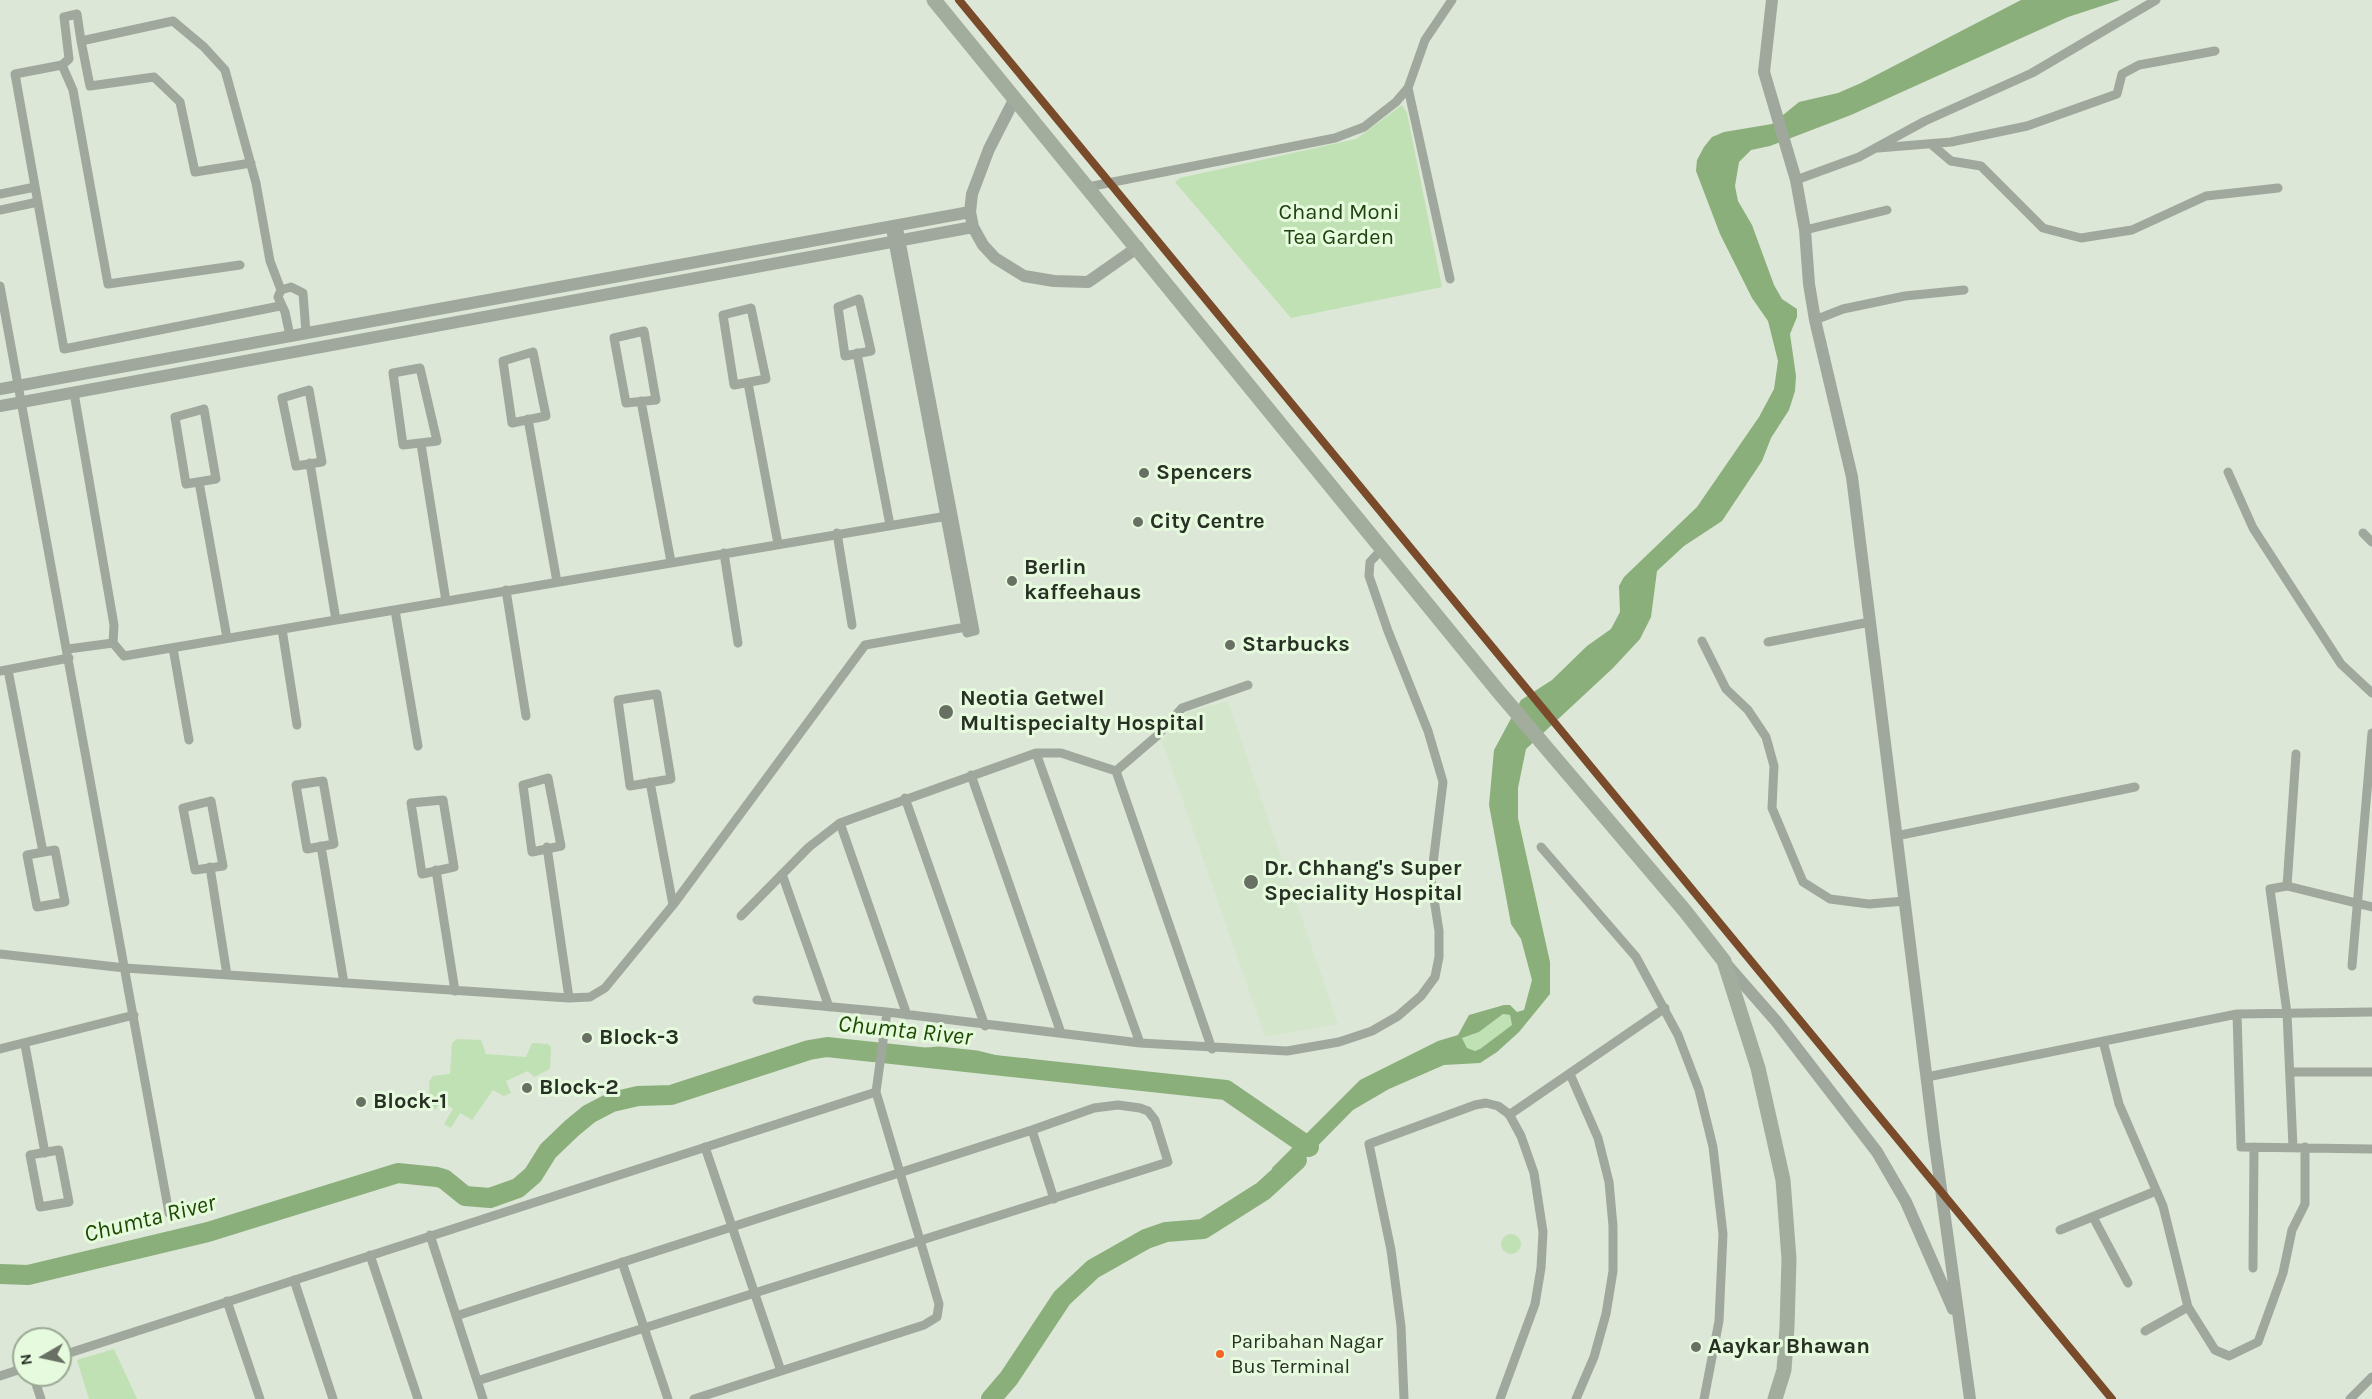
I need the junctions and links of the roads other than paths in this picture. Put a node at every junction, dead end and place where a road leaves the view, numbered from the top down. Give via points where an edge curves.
1 (934, 0) edge
2 (1452, 0) edge
3 (1772, 0) edge
4 (2156, 0) edge
5 (81, 41) junction
6 (2215, 51) dead end
7 (62, 65) junction
8 (1408, 88) junction
9 (1015, 98) junction
10 (1931, 144) junction
11 (1874, 149) junction
12 (251, 163) junction
13 (1796, 180) junction
14 (35, 187) junction
15 (1088, 187) junction
16 (2278, 188) dead end
17 (0, 194) edge
18 (38, 202) junction
19 (0, 210) edge
20 (1887, 210) dead end
21 (970, 212) junction
22 (894, 226) junction
23 (973, 227) junction
24 (1805, 230) junction
25 (897, 241) junction
26 (1138, 247) junction
27 (240, 265) dead end
28 (1450, 279) dead end
29 (0, 286) edge
30 (281, 290) junction
31 (1964, 290) dead end
32 (280, 306) junction
33 (1815, 320) junction
34 (306, 333) junction
35 (290, 336) junction
36 (857, 353) junction
37 (748, 383) junction
38 (18, 386) junction
39 (0, 389) edge
40 (74, 393) junction
41 (641, 401) junction
42 (22, 402) junction
43 (0, 406) edge
44 (528, 419) junction
45 (421, 444) junction
46 (310, 463) junction
47 (2228, 472) dead end
48 (199, 482) junction
49 (949, 515) junction
50 (890, 525) junction
51 (837, 533) junction
52 (2363, 533) dead end
53 (2372, 542) edge
54 (778, 544) junction
55 (1383, 548) junction
56 (723, 553) junction
57 (671, 562) junction
58 (557, 582) junction
59 (506, 590) junction
60 (446, 601) junction
61 (395, 610) junction
62 (336, 620) junction
63 (1870, 622) junction
64 (852, 625) dead end
65 (282, 629) junction
66 (227, 638) junction
67 (1701, 641) dead end
68 (1768, 642) dead end
69 (113, 643) junction
70 (738, 643) dead end
71 (173, 648) junction
72 (68, 654) junction
73 (4, 670) edge
74 (1248, 685) dead end
75 (2372, 693) edge
76 (526, 716) dead end
77 (297, 725) dead end
78 (2372, 735) edge
79 (189, 740) dead end
80 (418, 746) dead end
81 (1035, 753) junction
82 (2296, 754) dead end
83 (1116, 771) junction
84 (971, 775) junction
85 (650, 782) junction
86 (2135, 787) dead end
87 (905, 798) junction
88 (2368, 808) edge
89 (840, 823) junction
90 (1896, 836) junction
91 (321, 846) junction
92 (1542, 847) dead end
93 (547, 848) junction
94 (43, 852) junction
95 (210, 867) junction
96 (436, 870) junction
97 (782, 874) junction
98 (2287, 886) junction
99 (1905, 902) junction
100 (2356, 903) junction
101 (673, 905) junction
102 (2372, 907) edge
103 (741, 916) dead end
104 (0, 954) edge
105 (1724, 961) junction
106 (2352, 966) dead end
107 (125, 968) junction
108 (227, 975) junction
109 (344, 983) junction
110 (455, 991) junction
111 (568, 998) junction
112 (757, 1000) dead end
113 (829, 1007) junction
114 (1665, 1008) junction
115 (887, 1012) junction
116 (2372, 1012) edge
117 (2287, 1013) junction
118 (2237, 1014) junction
119 (907, 1015) junction
120 (134, 1016) junction
121 (984, 1026) junction
122 (1061, 1033) junction
123 (2103, 1041) junction
124 (1140, 1043) junction
125 (25, 1045) junction
126 (1212, 1048) junction
127 (0, 1049) edge
128 (2290, 1072) junction
129 (2372, 1072) edge
130 (1570, 1074) junction
131 (1927, 1077) junction
132 (876, 1092) junction
133 (1509, 1115) junction
134 (1032, 1130) junction
135 (705, 1147) junction
136 (2254, 1147) junction
137 (2294, 1147) junction
138 (2305, 1147) junction
139 (2372, 1149) edge
140 (45, 1153) junction
141 (899, 1173) junction
142 (2156, 1191) junction
143 (1054, 1199) junction
144 (170, 1213) dead end
145 (2093, 1217) junction
146 (732, 1227) junction
147 (2060, 1230) dead end
148 (430, 1235) junction
149 (919, 1241) junction
150 (370, 1255) junction
151 (622, 1262) junction
152 (2253, 1268) dead end
153 (294, 1280) junction
154 (2128, 1283) dead end
155 (755, 1293) junction
156 (227, 1302) junction
157 (2188, 1307) junction
158 (456, 1316) junction
159 (1960, 1323) junction
160 (644, 1329) junction
161 (2145, 1331) dead end
162 (72, 1352) edge
163 (782, 1371) junction
164 (2372, 1377) edge
165 (477, 1381) junction
166 (260, 1399) edge
167 (333, 1399) edge
168 (418, 1399) edge
169 (483, 1399) edge
170 (668, 1399) edge
171 (694, 1399) edge
172 (1404, 1399) edge
173 (1500, 1399) edge
174 (1576, 1399) edge
175 (1704, 1399) edge
176 (1775, 1399) edge
177 (1970, 1399) edge
178 (2350, 1399) edge

1 - 9 highway
2 - 8 street via 1425,40
3 - 13 street via 1764,72
4 - 11 street via 2032,73
5 - 7 street via 77,14 64,17 69,59
5 - 12 street via 173,21 225,70
5 - 12 street via 90,86 154,77 180,102 195,172
6 - 10 street via 2139,65 2122,74 2117,94 2027,126
7 - 14 street via 15,74
7 - 27 street via 73,90 108,284
8 - 15 street via 1372,121 1345,135
8 - 28 street
9 - 15 highway
9 - 21 street via 979,174
10 - 11 street
10 - 16 street via 1951,161 1981,166 2043,228 2081,238 2132,230 2206,196
11 - 13 street
12 - 30 street via 270,261
13 - 24 street
14 - 17 street
14 - 18 street
15 - 26 highway
18 - 19 street
18 - 32 street via 64,349
20 - 24 street
21 - 22 street
21 - 23 street
22 - 25 street
22 - 34 street
23 - 25 street
23 - 26 street via 995,258 1024,276 1040,280 1088,282
24 - 33 street
25 - 40 street
25 - 49 street
26 - 55 highway
29 - 38 street
30 - 32 street
30 - 34 street via 291,286 303,293
31 - 33 street via 1894,298 1843,309
32 - 35 street
33 - 63 street via 1852,477
34 - 35 street
35 - 38 street
36 - 36 street via 871,351 860,299 838,307 845,356
36 - 50 street
37 - 37 street via 766,380 751,309 723,315 734,385
37 - 54 street
38 - 39 street
38 - 42 street
40 - 42 street
40 - 69 street via 114,626
41 - 41 street via 656,400 644,331 614,338 626,403
41 - 57 street
42 - 43 street
42 - 72 street
44 - 44 street via 546,416 533,352 503,360 512,423
44 - 58 street
45 - 45 street via 403,445 393,373 420,368 437,441
45 - 60 street
46 - 46 street via 322,462 309,390 282,398 296,466
46 - 62 street
47 - 75 street via 2253,528 2341,664
48 - 48 street via 216,478 204,409 176,417 186,484
48 - 66 street
49 - 50 street
49 - 101 street via 975,631 967,633 966,627 865,645
50 - 51 street
51 - 54 street
51 - 64 street
52 - 53 street
54 - 56 street
55 - 105 highway
55 - 126 street via 1370,562 1369,576 1428,731 1443,782 1431,880 1438,931 1436,977 1398,1016 1372,1031 1339,1042 1287,1051
56 - 57 street
56 - 70 street
57 - 58 street
58 - 59 street
59 - 60 street
59 - 76 street
60 - 61 street
61 - 62 street
61 - 80 street
62 - 65 street
63 - 68 street
63 - 90 street
65 - 66 street
65 - 77 street
66 - 71 street
67 - 99 street via 1726,689 1748,710 1766,736 1774,766 1772,808 1803,882 1830,899 1869,904
69 - 71 street via 124,656
69 - 72 street
71 - 79 street
72 - 73 street
72 - 107 street
73 - 94 street
74 - 83 street via 1182,708
78 - 88 street
81 - 83 street via 1061,753
81 - 84 street
81 - 124 street
82 - 98 street
83 - 126 street
84 - 87 street
84 - 122 street
85 - 85 street via 671,779 657,694 618,700 630,786
85 - 101 street
86 - 90 street
87 - 89 street
87 - 121 street
88 - 100 street
89 - 97 street
89 - 119 street
90 - 99 street
91 - 91 street via 307,849 296,785 323,782 334,844
91 - 109 street
92 - 114 street via 1636,957
93 - 93 street via 561,846 548,778 523,785 532,852
93 - 111 street
94 - 94 street via 27,855 37,907 65,902 55,850
95 - 95 street via 223,866 211,801 183,808 195,870
95 - 108 street
96 - 96 street via 454,867 443,800 411,803 422,874
96 - 110 street
97 - 103 street
97 - 113 street
98 - 100 street
98 - 117 street via 2270,889
99 - 131 street
100 - 102 street
100 - 106 street
101 - 111 street via 600,992 585,998
104 - 107 street
105 - 159 street via 1776,1021 1877,1152 1906,1202
105 - 176 highway via 1756,1059 1783,1180 1789,1260 1787,1327 1784,1370
107 - 108 street
107 - 120 street
108 - 109 street
109 - 110 street
110 - 111 street
112 - 113 street
113 - 115 street
114 - 130 street
114 - 175 street via 1699,1090 1722,1205 1722,1292
115 - 119 street
115 - 132 street
116 - 117 street
117 - 118 street
117 - 128 street
118 - 123 street
118 - 136 street via 2241,1147
119 - 121 street
120 - 125 street
120 - 144 street
121 - 122 street
122 - 124 street
123 - 131 street
123 - 142 street via 2119,1104
124 - 126 street
125 - 127 street
125 - 140 street
128 - 129 street
128 - 137 street
130 - 133 street
130 - 174 street via 1601,1149 1613,1226 1613,1270 1606,1314
131 - 159 street
132 - 135 street
132 - 141 street
133 - 172 street via 1498,1106 1480,1104 1368,1144 1401,1326
133 - 173 street via 1534,1173 1543,1250 1533,1312
134 - 141 street
134 - 143 street
134 - 143 street via 1094,1108 1129,1106 1152,1114 1165,1152 1168,1162
135 - 146 street
135 - 148 street
136 - 137 street
136 - 152 street
137 - 138 street
138 - 139 street
138 - 157 street via 2305,1204 2292,1230 2283,1273 2258,1342 2229,1356 2215,1350
140 - 140 street via 30,1155 40,1207 69,1202 59,1150
141 - 146 street
141 - 149 street
142 - 145 street
142 - 157 street
143 - 149 street
145 - 147 street
145 - 154 street
146 - 151 street
146 - 155 street
148 - 150 street
148 - 158 street
149 - 155 street
149 - 163 street via 939,1304 935,1320
150 - 153 street
150 - 168 street
151 - 158 street
151 - 160 street
153 - 156 street
153 - 167 street
155 - 160 street
155 - 163 street
156 - 162 street
156 - 166 street
157 - 161 street
158 - 165 street
159 - 177 street
160 - 165 street
160 - 170 street
163 - 171 street
164 - 178 street
165 - 169 street

